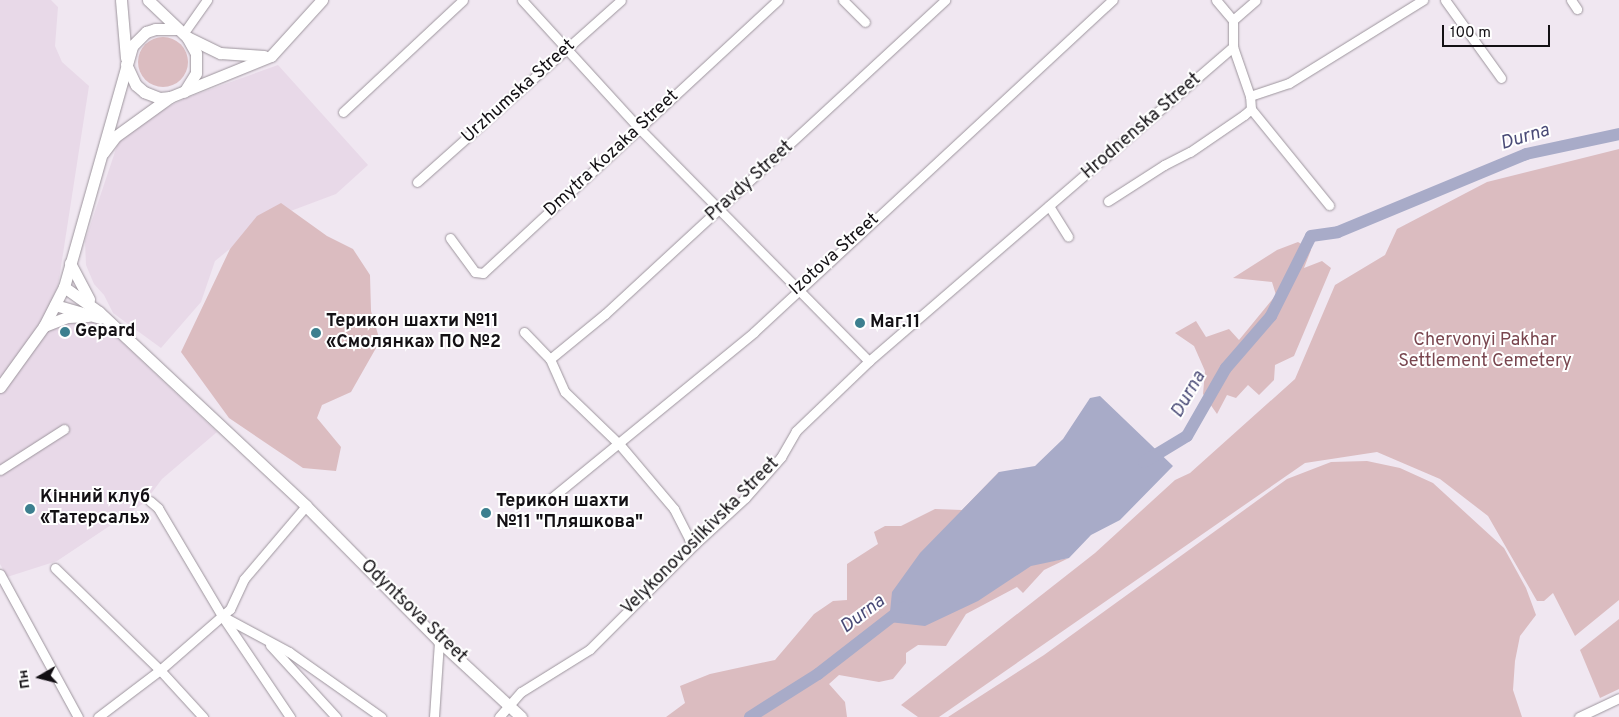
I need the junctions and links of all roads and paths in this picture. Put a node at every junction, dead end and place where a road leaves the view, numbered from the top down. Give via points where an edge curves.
1 (121, 0) edge
2 (148, 0) edge
3 (207, 0) edge
4 (322, 0) edge
5 (463, 0) edge
6 (522, 0) edge
7 (621, 0) edge
8 (778, 0) edge
9 (843, 0) edge
10 (945, 0) edge
11 (1113, 0) edge
12 (1216, 0) edge
13 (1256, 0) edge
14 (1423, 0) edge
15 (1445, 0) edge
16 (1571, 0) edge
17 (1577, 9) dead end
18 (1233, 20) junction
19 (865, 22) dead end
20 (182, 33) junction
21 (1233, 47) junction
22 (565, 51) junction
23 (271, 56) junction
24 (126, 62) junction
25 (1501, 78) dead end
26 (184, 92) junction
27 (1250, 96) junction
28 (170, 97) junction
29 (1251, 109) junction
30 (343, 112) dead end
31 (639, 128) junction
32 (100, 157) junction
33 (417, 182) dead end
34 (1108, 201) dead end
35 (1329, 205) dead end
36 (1049, 206) junction
37 (718, 210) junction
38 (1068, 236) dead end
39 (450, 238) dead end
40 (70, 262) junction
41 (64, 287) junction
42 (796, 290) junction
43 (56, 305) junction
44 (101, 317) junction
45 (44, 326) junction
46 (524, 332) dead end
47 (550, 359) junction
48 (869, 361) junction
49 (0, 387) edge
50 (64, 429) dead end
51 (620, 444) junction
52 (0, 470) edge
53 (549, 500) dead end
54 (150, 501) dead end
55 (306, 506) junction
56 (695, 544) junction
57 (55, 568) dead end
58 (0, 574) edge
59 (222, 616) junction
60 (263, 638) junction
61 (439, 641) junction
62 (160, 670) junction
63 (314, 670) junction
64 (302, 680) junction
65 (1619, 698) edge
66 (508, 705) junction
67 (78, 717) edge
68 (98, 717) edge
69 (203, 717) edge
70 (290, 717) edge
71 (336, 717) edge
72 (381, 717) edge
73 (434, 717) edge
74 (499, 717) edge
75 (521, 717) edge
76 (1579, 717) edge

1 - 24 main road
2 - 20 main road
3 - 20 street
4 - 23 main road
5 - 30 street
6 - 22 street
7 - 22 street, Urzhumska Street
8 - 31 street, Dmytra Kozaka Street
9 - 19 street
10 - 37 street, Pravdy Street
11 - 42 street, Izotova Street
12 - 18 street
13 - 18 street
14 - 27 street via 1288,83
15 - 25 street
16 - 17 street
18 - 21 street
20 - 23 main road via 220,53
20 - 24 main road via 155,29 146,32 135,42
20 - 26 main road via 197,63 192,81
21 - 27 street
21 - 36 street, Hrodnenska Street
22 - 31 street
22 - 33 street, Urzhumska Street
23 - 26 main road
24 - 28 main road via 134,81 144,92 160,98
24 - 32 main road
26 - 28 main road
27 - 29 street
28 - 32 main road via 116,136
29 - 34 street via 1190,152
29 - 35 street
31 - 37 street
31 - 39 street, Dmytra Kozaka Street via 483,273 475,272
32 - 40 main road
36 - 38 street
36 - 48 street, Velykonovosilkivska Street
37 - 42 street
37 - 47 street, Pravdy Street via 605,314
40 - 41 main road
40 - 44 main road via 84,294
41 - 43 main road
41 - 44 main road, Odyntsova Street
42 - 48 street
42 - 51 street, Izotova Street via 754,332
43 - 44 main road, Odyntsova Street
43 - 45 main road
44 - 45 main road via 68,317
44 - 55 main road, Odyntsova Street
45 - 49 main road
46 - 47 street
47 - 51 street via 565,392
48 - 56 street, Velykonovosilkivska Street via 796,431 782,457 745,498
50 - 52 street
51 - 53 street, Izotova Street
51 - 56 street via 674,509 689,539
54 - 59 street via 158,508
55 - 59 street via 244,579 230,609
55 - 61 main road, Odyntsova Street
56 - 66 street, Velykonovosilkivska Street via 590,649 521,692
57 - 62 street
58 - 67 street
59 - 60 street
59 - 62 street
59 - 70 street
60 - 63 street
60 - 64 street
61 - 66 main road, Odyntsova Street
61 - 73 street
62 - 68 street
62 - 69 street
63 - 64 street
63 - 72 street
64 - 71 street
65 - 76 street
66 - 74 street, Velykonovosilkivska Street
66 - 75 main road, Odyntsova Street

